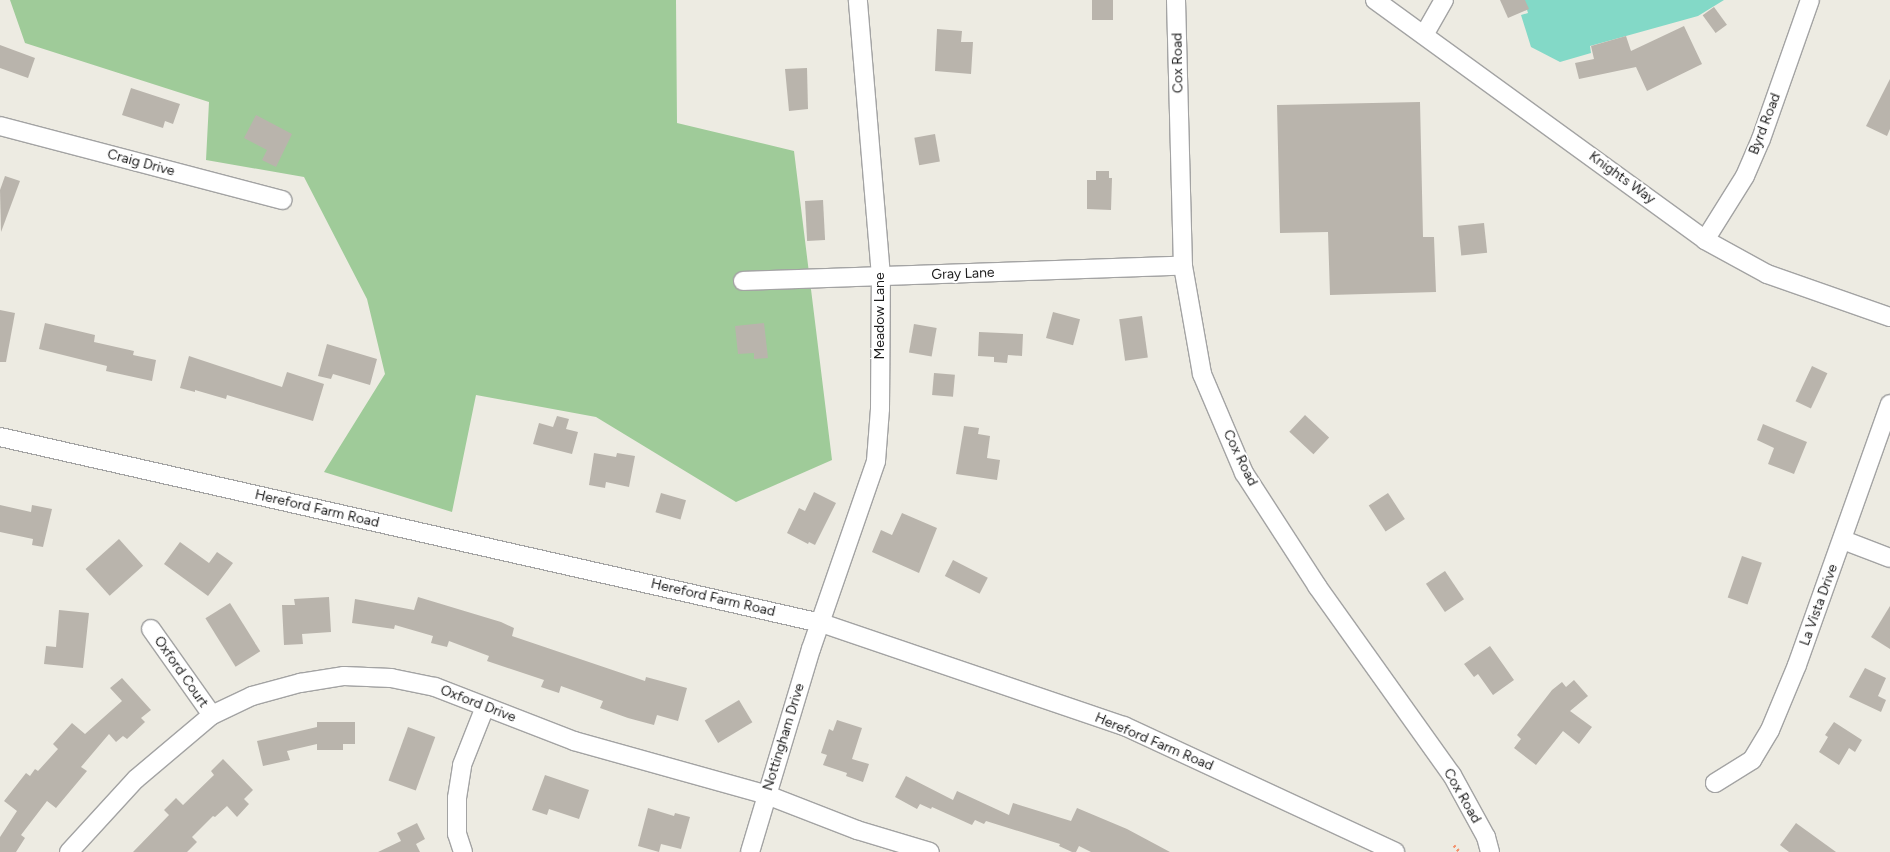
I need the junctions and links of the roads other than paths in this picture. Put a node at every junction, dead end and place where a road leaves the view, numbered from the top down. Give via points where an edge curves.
1 (858, 0) edge
2 (1176, 0) edge
3 (1375, 0) edge
4 (1444, 0) edge
5 (1810, 0) edge
6 (1424, 34) junction
7 (0, 126) edge
8 (282, 200) dead end
9 (1705, 240) junction
10 (1183, 266) junction
11 (881, 276) junction
12 (743, 281) dead end
13 (1890, 317) edge
14 (1890, 404) edge
15 (0, 437) edge
16 (1843, 540) junction
17 (1890, 558) edge
18 (821, 623) junction
19 (151, 628) dead end
20 (485, 707) junction
21 (212, 715) junction
22 (1715, 783) dead end
23 (767, 795) junction
24 (69, 852) edge
25 (463, 852) edge
26 (750, 852) edge
27 (930, 852) edge
28 (1395, 852) edge
29 (1490, 852) edge

1 - 11 street, Meadow Lane
2 - 10 street, Cox Road
3 - 6 street, Knights Way
4 - 6 street
5 - 9 street, Byrd Road via 1761,138 1744,176
6 - 9 street, Knights Way
7 - 8 street, Craig Drive
9 - 13 street, Knights Way via 1767,274
10 - 11 street, Gray Lane
10 - 29 street, Cox Road via 1202,374 1244,473 1317,586 1452,774 1486,837
11 - 12 street, Gray Lane
11 - 18 street, Meadow Lane via 880,409 876,461
14 - 16 street, La Vista Drive
15 - 18 street, Hereford Farm Road
16 - 17 street
16 - 22 street, La Vista Drive via 1770,730 1752,760
18 - 23 street, Nottingham Drive
18 - 28 street, Hereford Farm Road via 1124,726
19 - 21 street, Oxford Court
20 - 21 street, Oxford Drive via 435,687 392,678 344,676 252,696
20 - 23 street, Oxford Drive via 591,746
20 - 25 street via 462,765 457,798 457,834
21 - 24 street, Oxford Drive via 136,779
23 - 26 street, Nottingham Drive
23 - 27 street, Oxford Drive via 857,830

